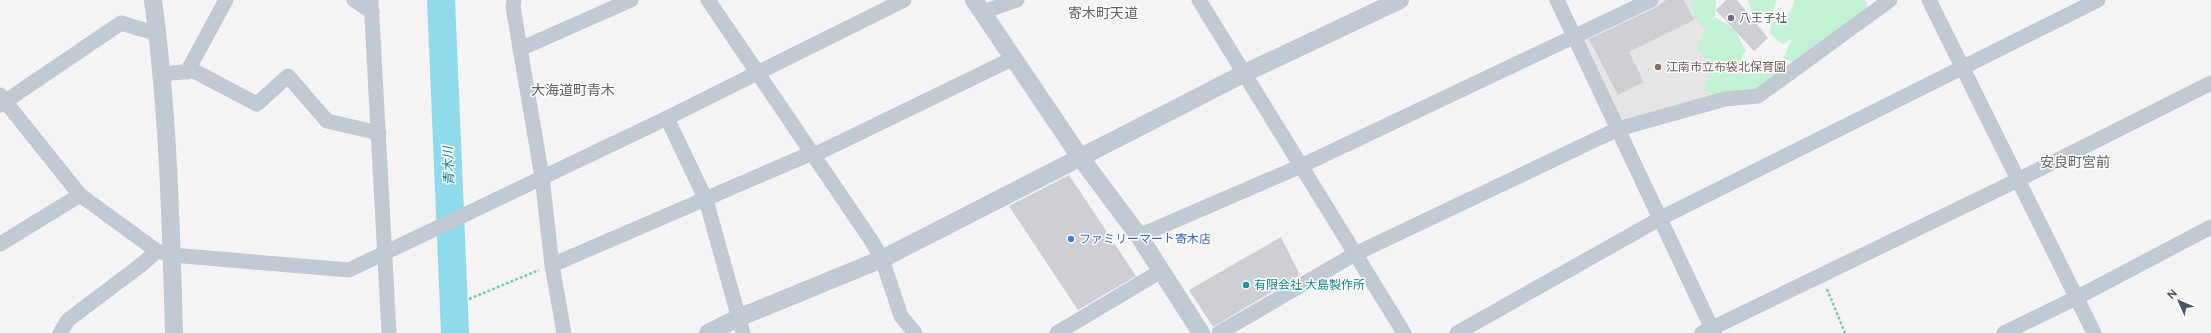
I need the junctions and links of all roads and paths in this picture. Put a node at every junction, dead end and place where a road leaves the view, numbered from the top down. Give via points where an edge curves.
1 (153, 0) edge
2 (226, 0) edge
3 (354, 0) edge
4 (514, 0) edge
5 (631, 0) edge
6 (708, 0) edge
7 (904, 0) edge
8 (1017, 0) edge
9 (1199, 0) edge
10 (1400, 0) edge
11 (1557, 0) edge
12 (1651, 0) edge
13 (1890, 0) edge
14 (1929, 0) edge
15 (2098, 0) edge
16 (372, 6) edge
17 (979, 6) edge
18 (158, 34) junction
19 (1574, 36) junction
20 (520, 49) junction
21 (1014, 58) junction
22 (1962, 68) junction
23 (187, 72) junction
24 (758, 72) junction
25 (1245, 73) junction
26 (161, 74) junction
27 (2211, 83) edge
28 (2, 100) edge
29 (667, 118) junction
30 (1618, 129) junction
31 (379, 133) junction
32 (813, 154) junction
33 (1080, 157) junction
34 (1301, 166) junction
35 (542, 177) junction
36 (2018, 180) junction
37 (80, 195) junction
38 (706, 200) junction
39 (1661, 218) junction
40 (2211, 227) edge
41 (1139, 236) junction
42 (0, 244) edge
43 (164, 253) junction
44 (386, 253) junction
45 (1355, 254) junction
46 (882, 259) junction
47 (552, 265) junction
48 (1161, 270) junction
49 (1821, 276) junction
50 (2076, 298) junction
51 (469, 299) dead end
52 (741, 326) edge
53 (1709, 332) edge
54 (60, 333) edge
55 (174, 333) edge
56 (389, 333) edge
57 (564, 333) edge
58 (708, 333) edge
59 (915, 333) edge
60 (1057, 333) edge
61 (1201, 333) edge
62 (1218, 333) edge
63 (1404, 333) edge
64 (1457, 333) edge
65 (1845, 333) edge
66 (2004, 333) edge
67 (2094, 333) edge

1 - 18 street
2 - 23 street
3 - 16 street
4 - 20 street
5 - 20 street
6 - 24 street
7 - 24 street
8 - 17 street
9 - 25 street
10 - 25 street
11 - 19 street
12 - 19 street
13 - 30 street via 1758,96 1725,99
14 - 22 street
15 - 22 street
16 - 31 street
17 - 21 street
18 - 26 street
18 - 28 street via 121,23
19 - 30 street
19 - 34 street
20 - 35 street
21 - 32 street
21 - 33 street
22 - 36 street
22 - 39 street
23 - 26 street
23 - 31 street via 194,71 257,104 288,76 327,121
24 - 29 street
24 - 32 street
25 - 33 street
25 - 34 street
26 - 43 street via 170,188
27 - 36 street
28 - 37 street
29 - 35 street
29 - 38 street
30 - 39 street
30 - 45 street
31 - 44 street
32 - 38 street
32 - 46 street
33 - 41 street
33 - 46 street
34 - 41 street
34 - 45 street
35 - 44 street
35 - 47 street
36 - 49 street
36 - 50 street
37 - 42 street
37 - 43 street
38 - 47 street
38 - 52 street
39 - 53 street
39 - 64 street
40 - 50 street
41 - 48 street
43 - 44 street via 349,270
43 - 54 street via 141,265 68,320
43 - 55 street
44 - 56 street
45 - 62 street
45 - 63 street
46 - 52 street
46 - 59 street via 902,316
47 - 51 path
47 - 57 street
48 - 60 street
48 - 61 street
49 - 53 street
49 - 65 path
50 - 66 street
50 - 67 street
52 - 58 street

